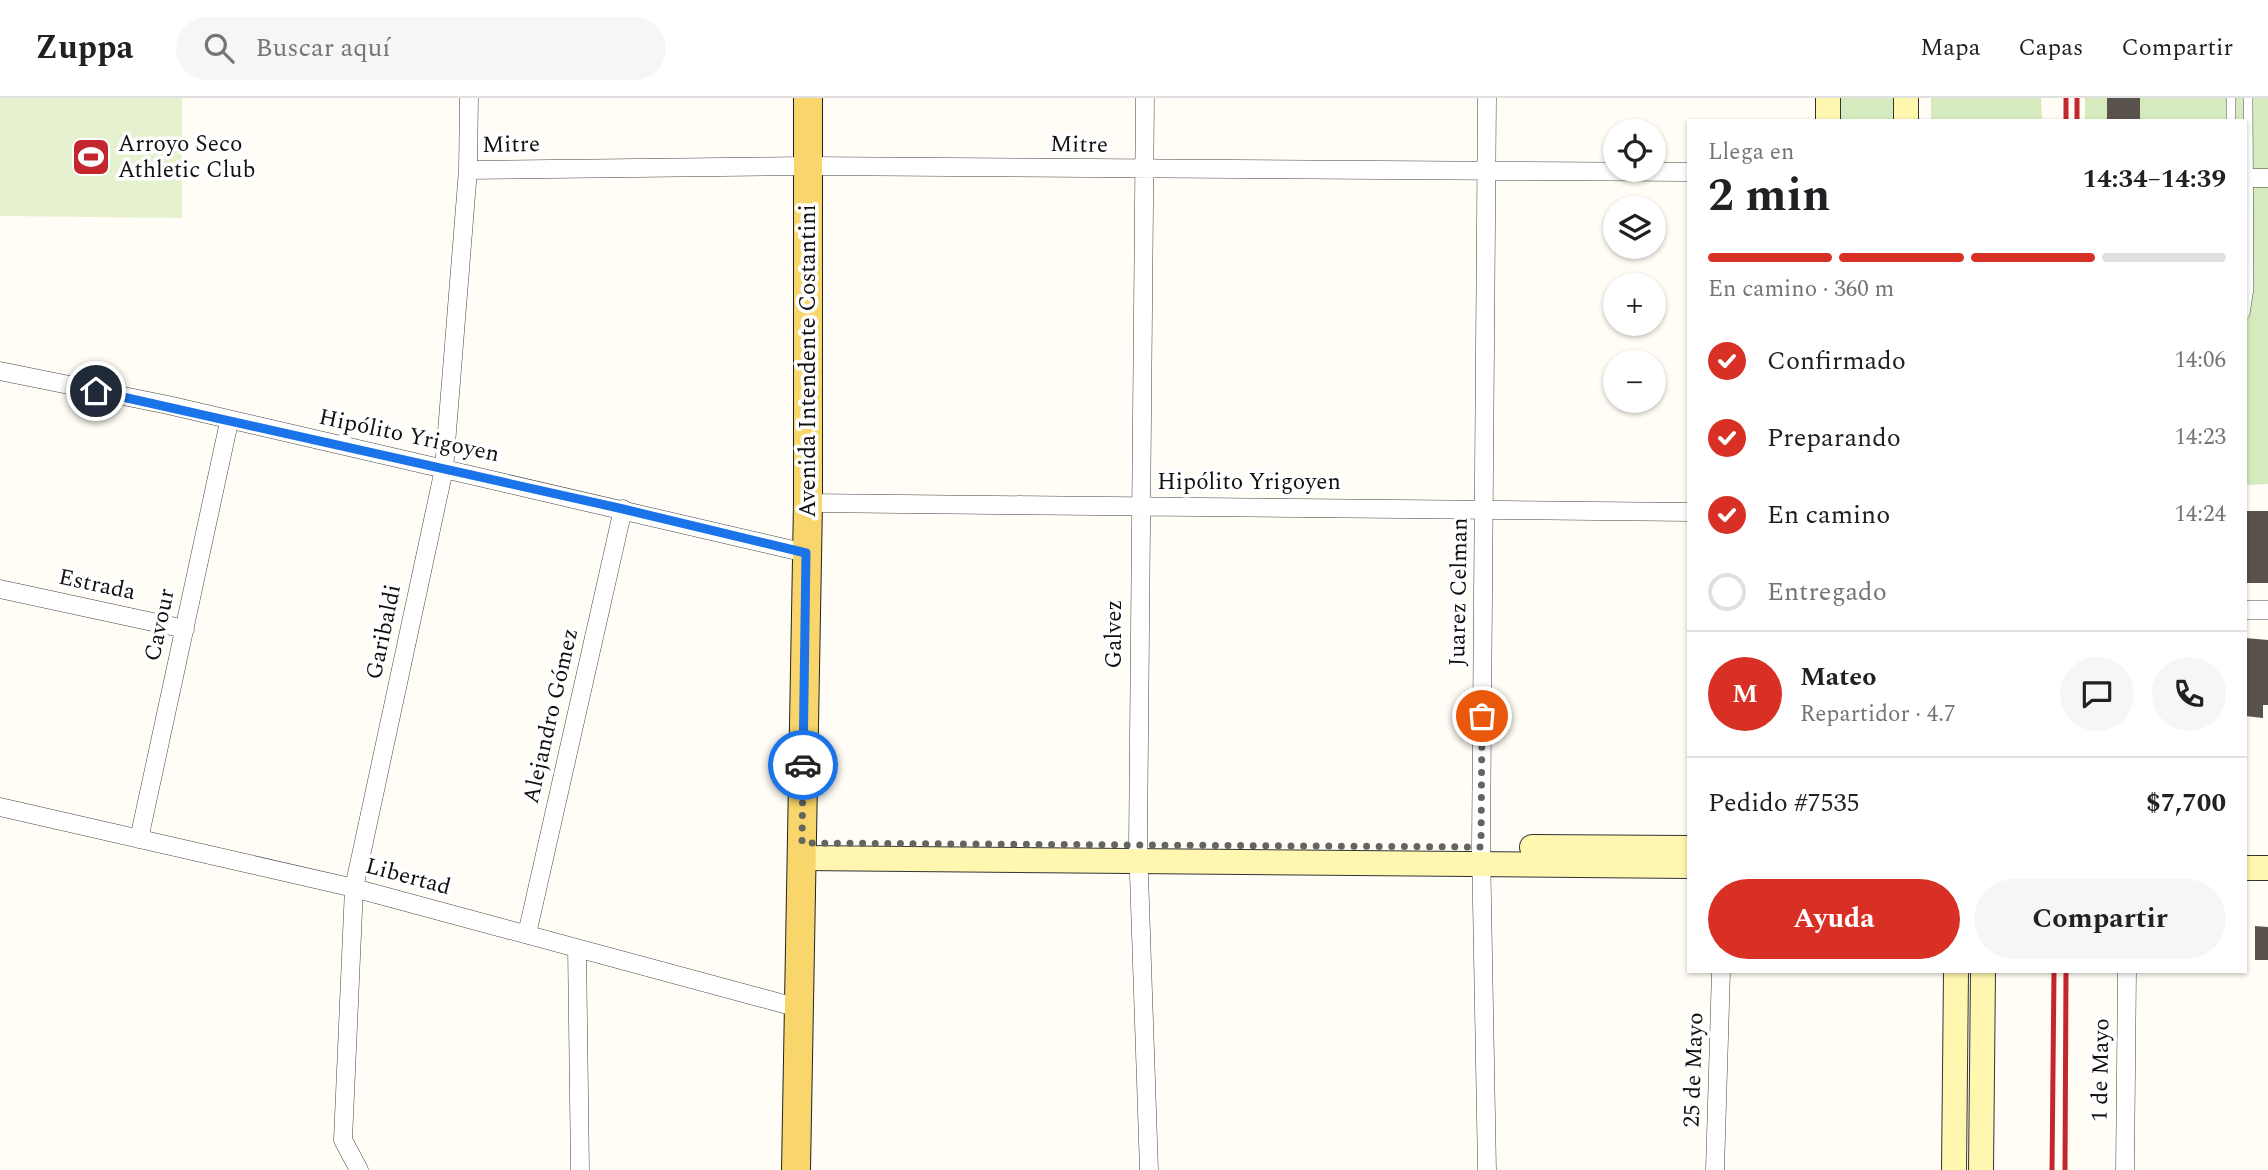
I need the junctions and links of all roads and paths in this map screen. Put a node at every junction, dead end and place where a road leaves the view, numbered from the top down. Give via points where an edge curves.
1 (469, 98) edge
2 (808, 98) edge
3 (1145, 98) edge
4 (1487, 98) edge
5 (1828, 98) edge
6 (1906, 98) edge
7 (2231, 98) edge
8 (2248, 98) edge
9 (1828, 119) edge
10 (1906, 119) edge
11 (2231, 119) edge
12 (2247, 138) edge
13 (808, 166) junction
14 (1487, 169) junction
15 (468, 170) junction
16 (1143, 170) junction
17 (1687, 172) edge
18 (2247, 178) edge
19 (2268, 178) edge
20 (2247, 215) edge
21 (2247, 302) edge
22 (0, 371) edge
23 (229, 422) junction
24 (444, 469) junction
25 (808, 503) junction
26 (1139, 506) junction
27 (1484, 508) junction
28 (623, 509) junction
29 (1687, 512) edge
30 (806, 553) junction
31 (0, 589) edge
32 (2247, 610) edge
33 (2268, 610) edge
34 (184, 629) junction
35 (0, 807) edge
36 (139, 839) junction
37 (1687, 848) edge
38 (802, 851) junction
39 (2247, 852) edge
40 (2268, 852) edge
41 (1138, 853) junction
42 (1481, 856) junction
43 (1687, 866) edge
44 (2247, 868) edge
45 (2268, 868) edge
46 (354, 888) junction
47 (527, 934) junction
48 (577, 948) junction
49 (1721, 973) edge
50 (1956, 973) edge
51 (1983, 973) edge
52 (2127, 973) edge
53 (799, 1008) junction
54 (359, 1170) edge
55 (580, 1170) edge
56 (796, 1170) edge
57 (1149, 1170) edge
58 (1487, 1170) edge
59 (1715, 1170) edge
60 (1954, 1170) edge
61 (1981, 1170) edge
62 (2125, 1170) edge

1 - 15 street, Garibaldi
2 - 13 main road, Avenida Intendente Costantini
3 - 16 street, Galvez
4 - 14 street, Juarez Celman
5 - 9 street
6 - 10 street
7 - 11 lane
8 - 12 lane
13 - 15 street, Mitre
13 - 16 street, Mitre
13 - 25 main road, Avenida Intendente Costantini
14 - 16 street, Mitre
14 - 17 street, Mitre
14 - 27 street, Juarez Celman
15 - 24 street, Garibaldi
16 - 26 street, Galvez
18 - 19 street
20 - 21 lane
22 - 23 street, Hipólito Yrigoyen
23 - 24 street, Hipólito Yrigoyen
23 - 34 street, Cavour
24 - 28 street, Hipólito Yrigoyen
24 - 46 street, Garibaldi
25 - 26 street, Hipólito Yrigoyen
25 - 30 main road, Avenida Intendente Costantini
26 - 27 street, Hipólito Yrigoyen
26 - 41 street, Galvez
27 - 29 street, Hipólito Yrigoyen
27 - 42 street, Juarez Celman
28 - 30 street, Hipólito Yrigoyen
28 - 47 street, Alejandro Gómez
30 - 38 main road, Avenida Intendente Costantini
31 - 34 street, Estrada
32 - 33 street
34 - 36 street, Cavour
35 - 36 street, Libertad
36 - 46 street, Libertad
37 - 42 street
38 - 41 street
38 - 53 main road, Avenida Intendente Costantini
39 - 40 street
41 - 42 street
41 - 57 street, Galvez
42 - 43 street
42 - 58 street, Juarez Celman
44 - 45 street
46 - 47 street, Libertad
46 - 54 street, Garibaldi via 343,1140
47 - 48 street, Libertad
48 - 53 street, Libertad
48 - 55 street
49 - 59 street, 25 de Mayo
50 - 60 street
51 - 61 street
52 - 62 street, 1 de Mayo
53 - 56 main road, Avenida Intendente Costantini

